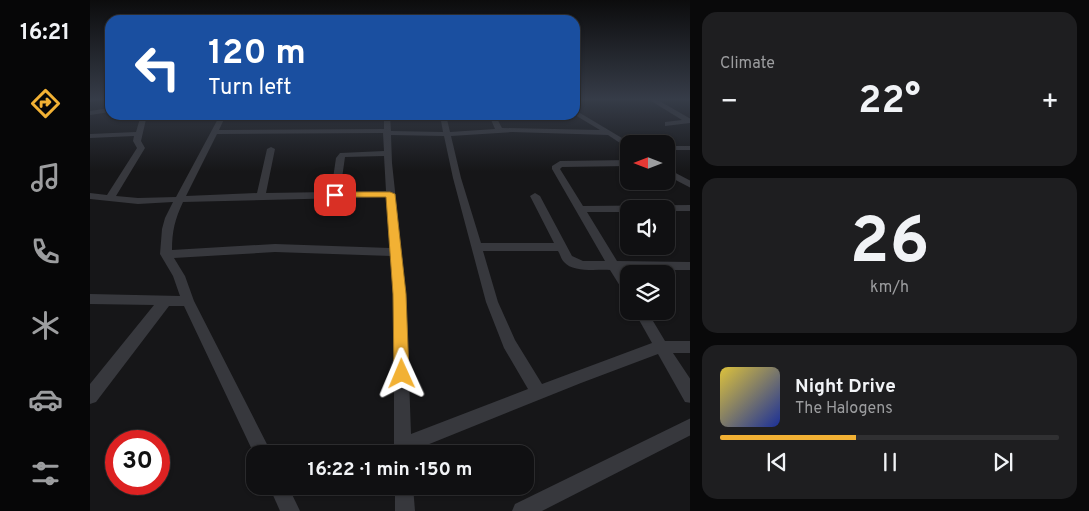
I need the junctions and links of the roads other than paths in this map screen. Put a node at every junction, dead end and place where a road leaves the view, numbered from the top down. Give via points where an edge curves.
1 (142, 123) edge
2 (220, 123) edge
3 (387, 123) edge
4 (445, 123) edge
5 (496, 123) edge
6 (593, 123) edge
7 (680, 123) edge
8 (668, 124) dead end
9 (216, 132) junction
10 (387, 132) junction
11 (500, 132) junction
12 (610, 133) junction
13 (139, 134) junction
14 (447, 134) junction
15 (90, 136) edge
16 (620, 139) edge
17 (675, 148) edge
18 (690, 148) edge
19 (271, 149) dead end
20 (388, 153) junction
21 (620, 163) edge
22 (675, 176) edge
23 (690, 185) edge
24 (390, 194) junction
25 (335, 195) junction
26 (90, 196) edge
27 (261, 196) junction
28 (535, 196) dead end
29 (109, 199) junction
30 (181, 200) junction
31 (690, 208) edge
32 (580, 209) junction
33 (561, 247) junction
34 (476, 248) junction
35 (397, 252) junction
36 (166, 254) junction
37 (614, 266) junction
38 (690, 266) edge
39 (620, 276) edge
40 (90, 299) edge
41 (165, 301) junction
42 (188, 301) junction
43 (645, 320) edge
44 (660, 347) junction
45 (690, 347) edge
46 (538, 393) junction
47 (90, 396) edge
48 (690, 396) edge
49 (690, 426) edge
50 (259, 445) edge
51 (403, 445) edge
52 (415, 445) edge
53 (282, 495) edge
54 (404, 495) edge
55 (290, 511) edge
56 (405, 511) edge
57 (522, 511) edge

1 - 13 street
2 - 9 street
3 - 10 street
4 - 14 street
5 - 11 street
6 - 12 street
7 - 8 street
9 - 10 street
9 - 30 street
10 - 14 street
10 - 20 street
11 - 12 street
11 - 14 street
12 - 16 street
13 - 15 street
13 - 29 street via 141,148
14 - 34 street
17 - 18 street
19 - 27 street
20 - 24 street
20 - 25 street via 343,155
21 - 32 street via 556,166
22 - 23 street
24 - 25 street
24 - 35 street
25 - 27 street
26 - 29 street
27 - 30 street
28 - 33 street
29 - 30 street
30 - 36 street via 166,229
31 - 32 street
32 - 37 street
33 - 34 street
33 - 37 street via 577,265
34 - 46 street via 500,323
35 - 36 street via 275,248
35 - 51 street
36 - 42 street
37 - 38 street
37 - 39 street
40 - 41 street
41 - 42 street
41 - 47 street
42 - 50 street
43 - 44 street
44 - 45 street
44 - 46 street
44 - 48 street
46 - 52 street
49 - 57 street
53 - 55 street
54 - 56 street

